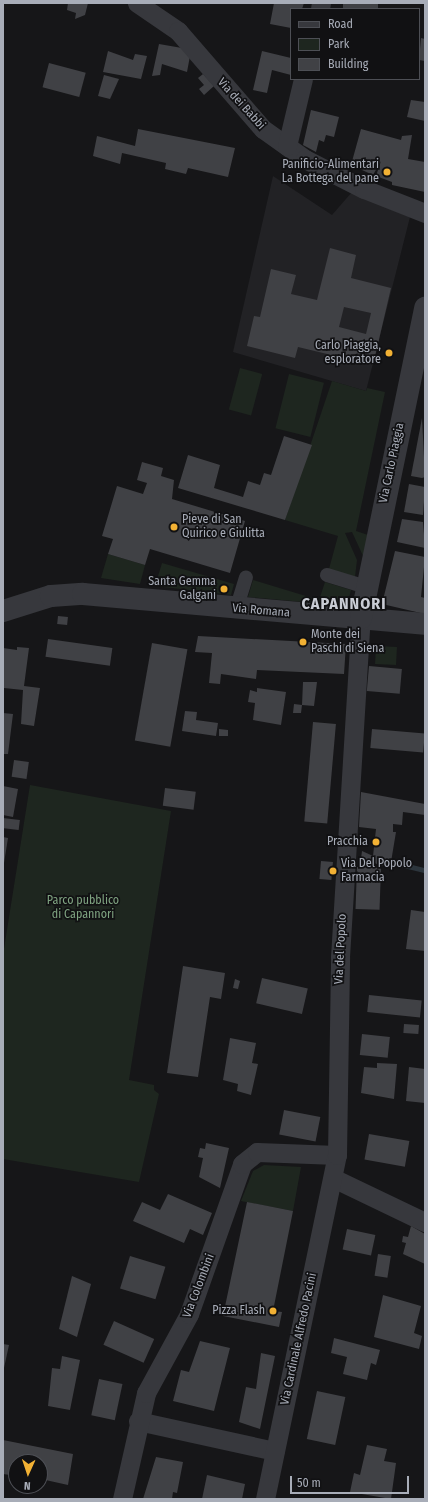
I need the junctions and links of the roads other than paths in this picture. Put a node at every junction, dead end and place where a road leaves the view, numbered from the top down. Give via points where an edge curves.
1 (137, 3) edge
2 (303, 80) edge
3 (287, 146) junction
4 (425, 213) edge
5 (425, 308) edge
6 (327, 575) dead end
7 (246, 578) dead end
8 (366, 587) junction
9 (236, 610) junction
10 (3, 611) edge
11 (361, 618) junction
12 (425, 624) edge
13 (337, 1155) junction
14 (333, 1178) junction
15 (425, 1222) edge
16 (138, 1421) junction
17 (275, 1451) junction
18 (122, 1499) edge
19 (265, 1499) edge

1 - 3 street, Via dei Babbi via 178,31 263,129
2 - 3 street
3 - 4 street, Via dei Babbi via 364,189
5 - 8 street, Via Carlo Piaggia
6 - 8 street
7 - 9 street
8 - 11 street, Via Carlo Piaggia
9 - 10 street, Via Romana via 83,594 51,596
9 - 11 street, Via Romana
11 - 12 street, Via Romana
11 - 13 street, Via del Popolo via 340,957
13 - 14 street, Via del Popolo
13 - 16 street, Via Colombini via 257,1152 242,1164 204,1276 182,1328 155,1371
14 - 15 street
14 - 17 street, Via Cardinale Alfredo Pacini
16 - 17 street
16 - 18 street, Via Colombini
17 - 19 street, Via Cardinale Alfredo Pacini

